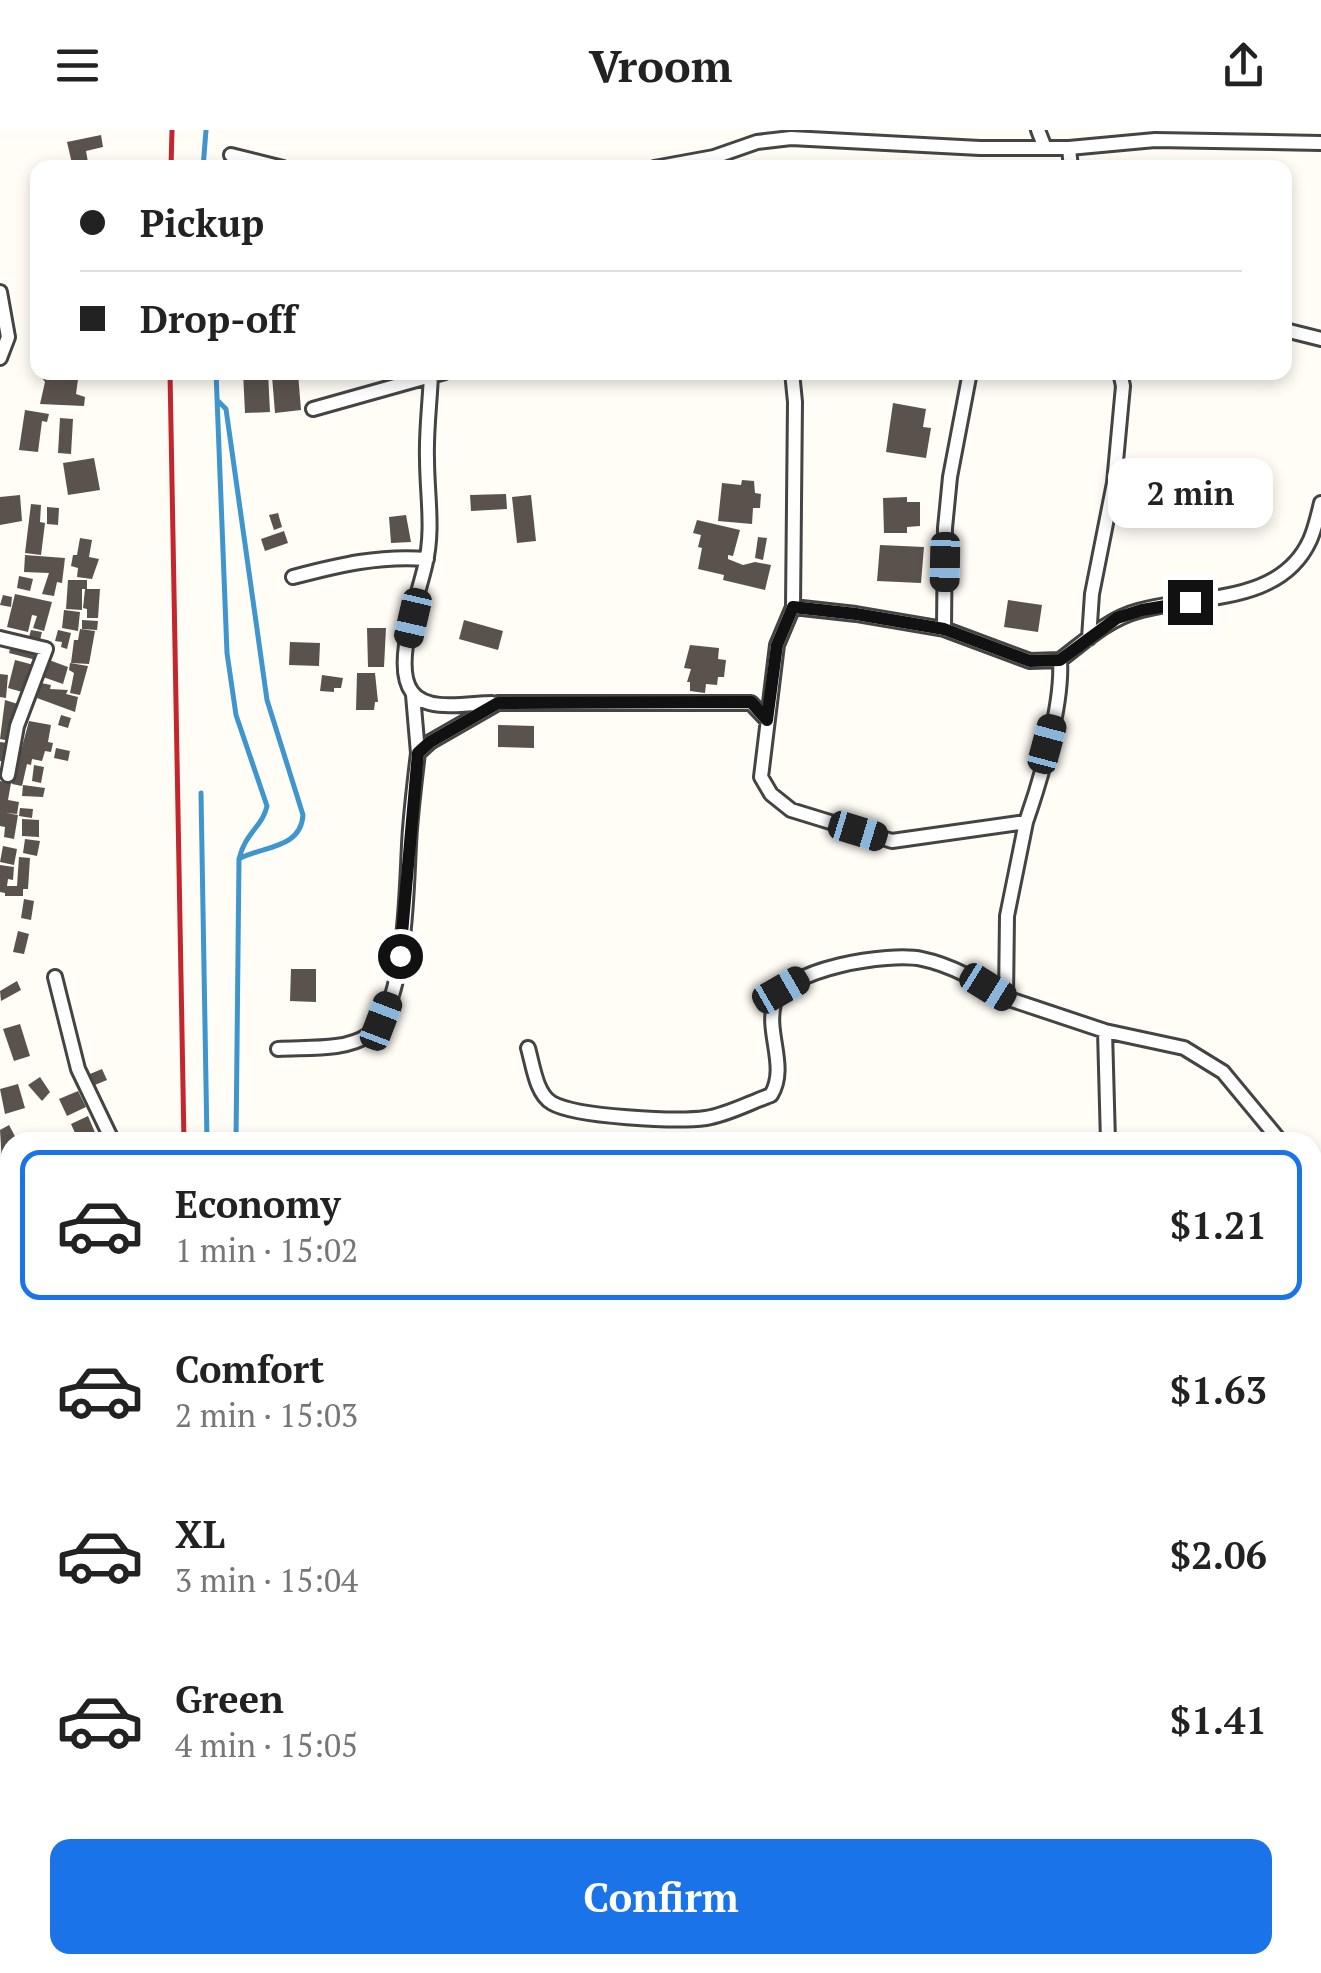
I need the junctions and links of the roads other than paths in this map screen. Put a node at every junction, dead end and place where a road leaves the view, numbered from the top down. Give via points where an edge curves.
1 (1038, 130) edge
2 (920, 137) edge
3 (1321, 144) edge
4 (1045, 148) junction
5 (1068, 148) junction
6 (231, 155) dead end
7 (251, 160) edge
8 (698, 160) edge
9 (1070, 160) edge
10 (0, 292) edge
11 (1292, 332) edge
12 (1321, 339) edge
13 (0, 358) edge
14 (413, 380) edge
15 (437, 380) edge
16 (793, 380) edge
17 (968, 380) edge
18 (1122, 380) edge
19 (313, 408) dead end
20 (1321, 503) edge
21 (427, 559) junction
22 (294, 576) dead end
23 (793, 607) junction
24 (944, 629) junction
25 (0, 638) edge
26 (1089, 638) junction
27 (1060, 660) junction
28 (413, 694) junction
29 (498, 703) junction
30 (767, 720) junction
31 (418, 753) junction
32 (8, 775) dead end
33 (1026, 822) junction
34 (55, 977) dead end
35 (1006, 998) junction
36 (1105, 1031) junction
37 (528, 1048) dead end
38 (278, 1049) dead end
39 (108, 1132) edge
40 (1108, 1132) edge
41 (1273, 1132) edge

1 - 4 street
2 - 4 street
2 - 8 street via 791,138
3 - 5 street via 1155,140
4 - 5 street
5 - 9 street
6 - 7 street
10 - 13 street via 8,338
11 - 12 street
14 - 19 street
15 - 21 street via 426,457
16 - 23 street
17 - 24 street via 950,477
18 - 26 street via 1114,483
20 - 26 street via 1310,540 1281,577 1247,591 1142,610
21 - 22 street via 359,560
21 - 28 street via 406,647 404,674
23 - 24 street
23 - 30 street via 777,645
24 - 27 street via 1030,661
25 - 32 street via 46,649 17,726
26 - 27 street
27 - 33 street via 1057,706
28 - 29 street via 428,704
28 - 31 street
29 - 30 street via 751,702
29 - 31 street
30 - 33 street via 761,777 791,810 892,841
31 - 38 street via 404,931 381,1021 354,1042
33 - 35 street via 1008,916
34 - 39 street via 78,1069
35 - 36 street
35 - 37 street via 924,959 894,956 807,975 774,1002 779,1074 772,1095 708,1118 649,1118 551,1103
36 - 40 street
36 - 41 street via 1184,1048 1223,1072

